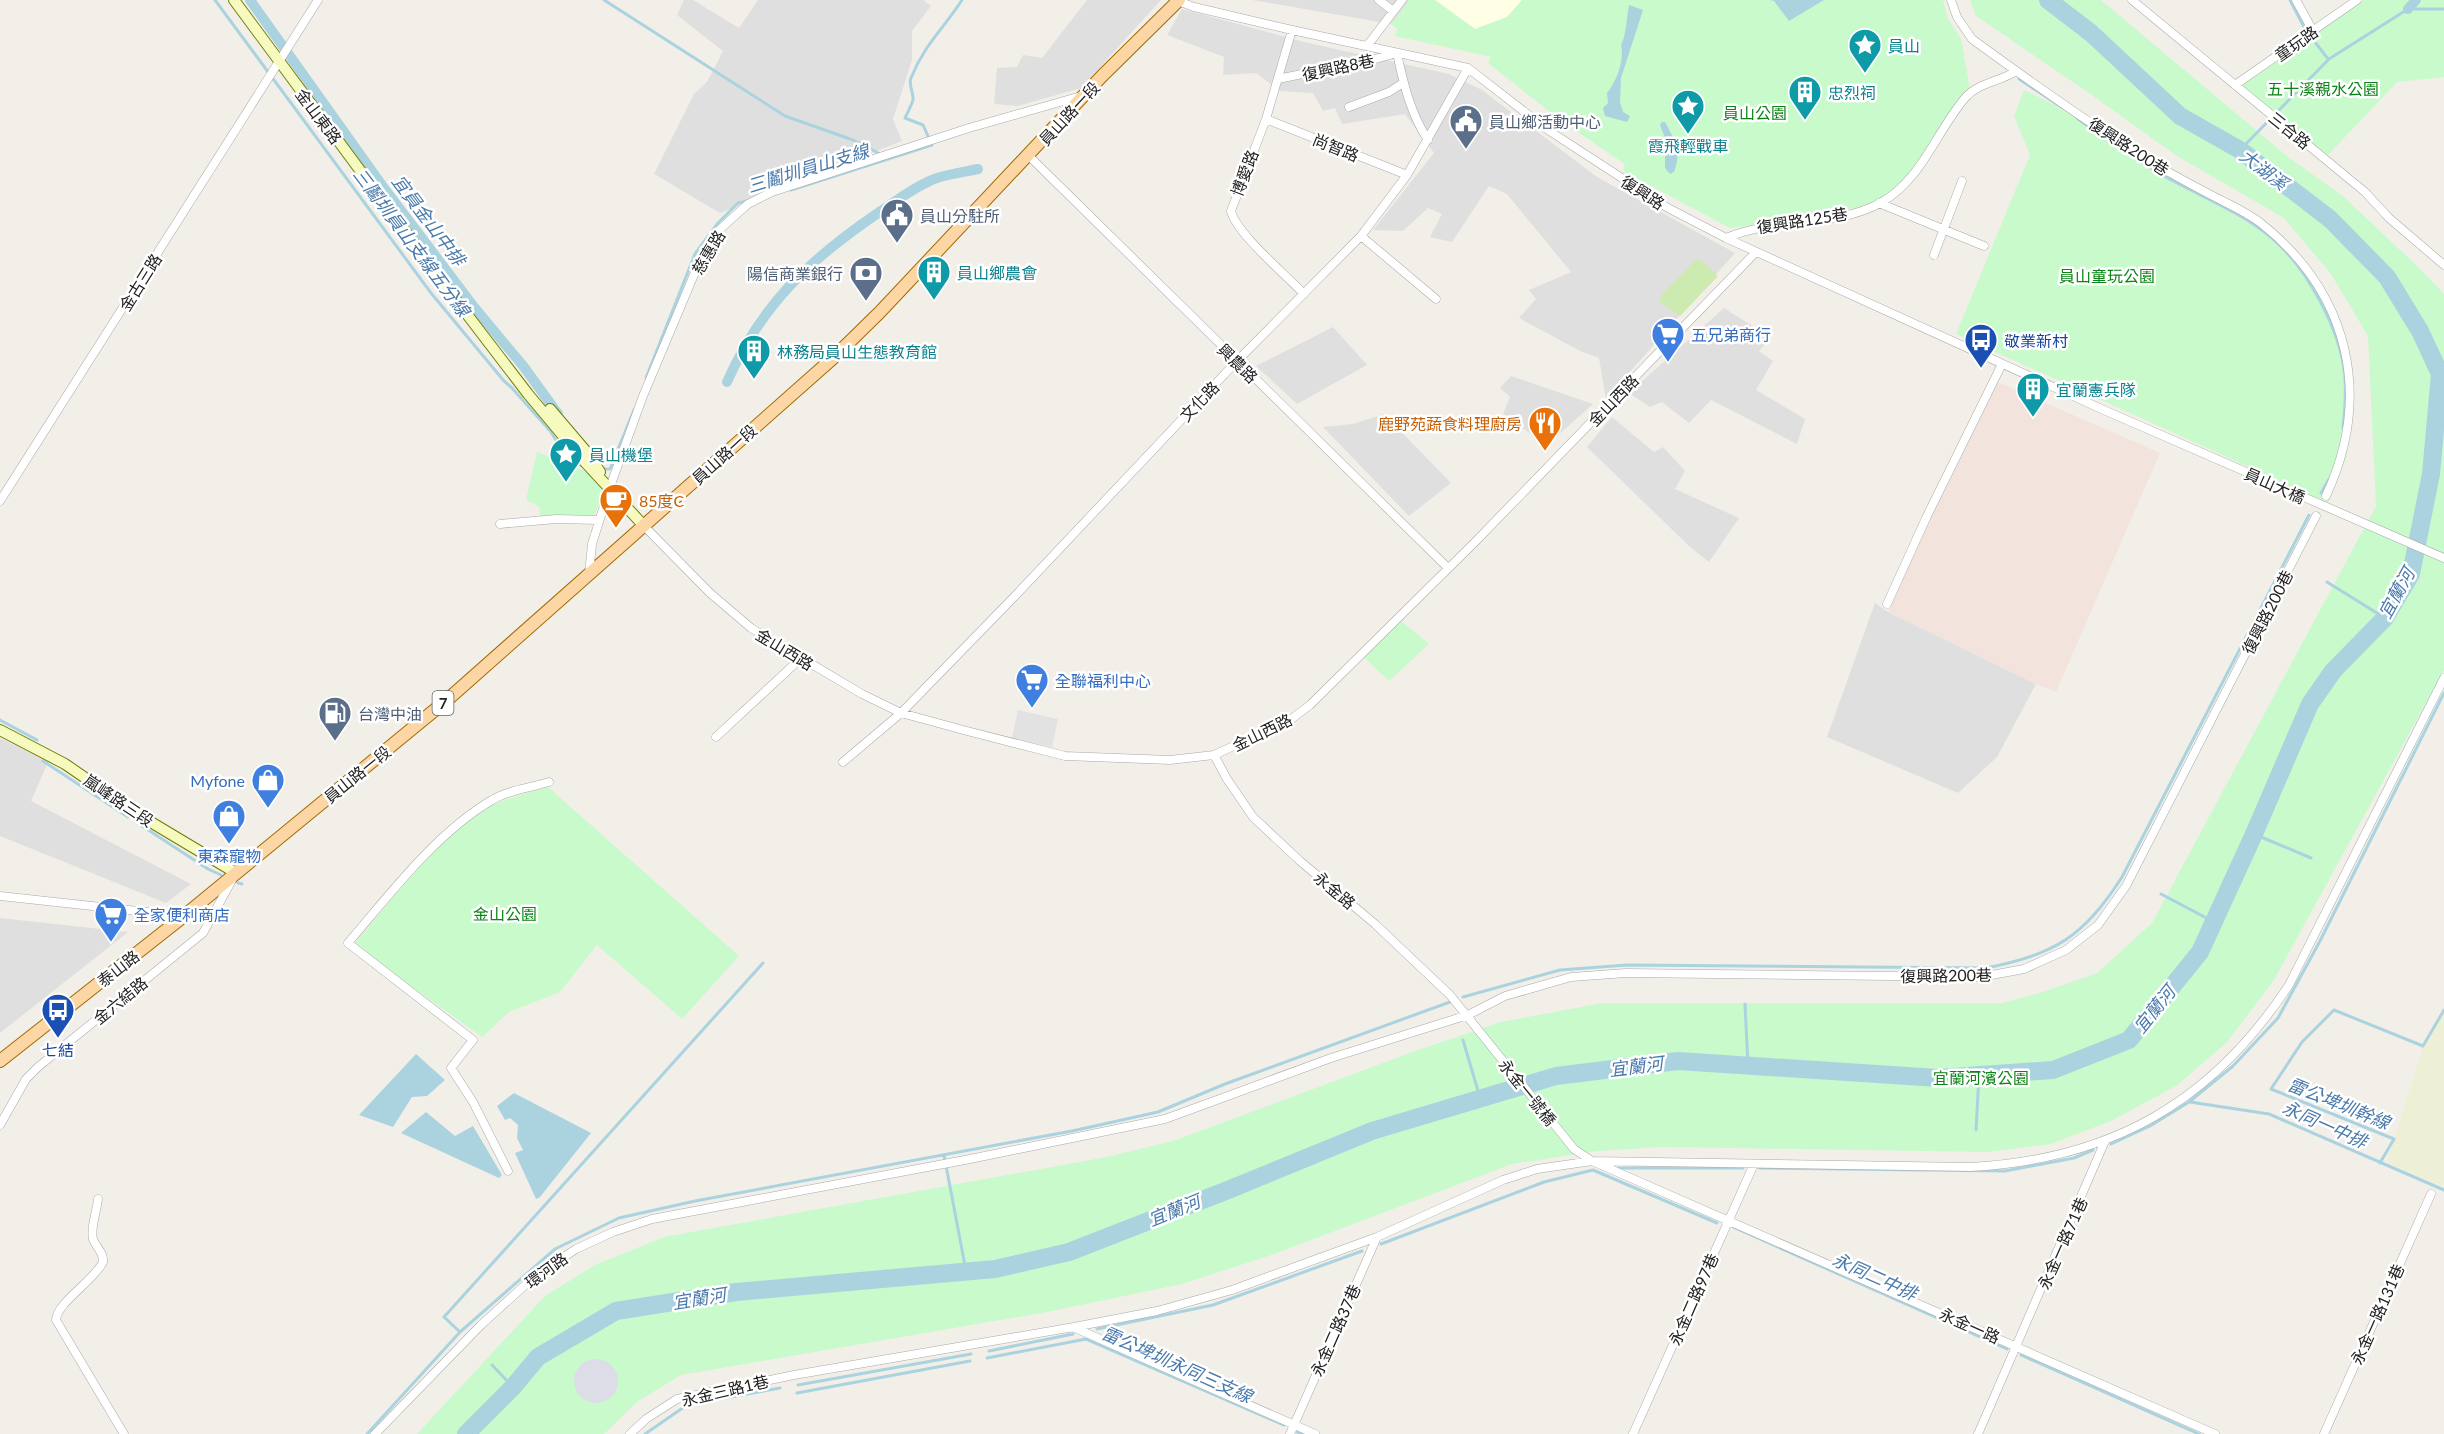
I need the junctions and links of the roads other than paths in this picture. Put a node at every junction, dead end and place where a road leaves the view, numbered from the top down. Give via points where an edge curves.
1 (234, 0) edge
2 (318, 0) edge
3 (1178, 0) edge
4 (1379, 0) edge
5 (1402, 0) edge
6 (1951, 0) edge
7 (2132, 0) edge
8 (2296, 0) edge
9 (2357, 0) edge
10 (1394, 12) junction
11 (1292, 30) junction
12 (2313, 31) junction
13 (1367, 45) junction
14 (1397, 53) junction
15 (279, 62) junction
16 (1468, 68) junction
17 (2016, 71) junction
18 (1278, 79) junction
19 (1403, 83) junction
20 (2235, 85) junction
21 (1085, 95) junction
22 (1349, 107) dead end
23 (1266, 119) junction
24 (1428, 140) junction
25 (1029, 156) junction
26 (1407, 175) junction
27 (1962, 181) dead end
28 (1880, 203) junction
29 (1943, 229) junction
30 (1361, 236) junction
31 (1726, 238) junction
32 (1984, 246) dead end
33 (1756, 252) junction
34 (1934, 255) dead end
35 (2444, 265) edge
36 (1304, 294) junction
37 (1436, 299) dead end
38 (1236, 361) junction
39 (2001, 364) junction
40 (2106, 411) joint
41 (610, 487) junction
42 (2326, 496) dead end
43 (0, 501) edge
44 (2316, 516) dead end
45 (599, 520) junction
46 (500, 524) dead end
47 (644, 526) junction
48 (2444, 558) edge
49 (1448, 568) junction
50 (589, 575) junction
51 (1887, 604) dead end
52 (801, 658) junction
53 (2444, 678) edge
54 (901, 712) junction
55 (0, 730) edge
56 (716, 737) dead end
57 (1214, 755) junction
58 (843, 762) dead end
59 (549, 782) dead end
60 (236, 873) junction
61 (0, 896) edge
62 (184, 916) junction
63 (1468, 1015) junction
64 (1482, 1034) joint
65 (0, 1061) edge
66 (0, 1125) edge
67 (2105, 1141) junction
68 (1592, 1161) junction
69 (1754, 1164) junction
70 (508, 1171) dead end
71 (2431, 1194) dead end
72 (769, 1197) joint
73 (98, 1199) dead end
74 (1728, 1219) junction
75 (1377, 1237) junction
76 (1074, 1327) junction
77 (2017, 1346) junction
78 (1294, 1424) junction
79 (124, 1434) edge
80 (375, 1434) edge
81 (630, 1434) edge
82 (1290, 1434) edge
83 (1315, 1434) edge
84 (1633, 1434) edge
85 (1978, 1434) edge
86 (2215, 1434) edge
87 (2324, 1434) edge

1 - 15 street, 金山東路
2 - 15 street, 金古三路
3 - 11 street, 復興路
3 - 21 main road, 員山路一段 / 7
4 - 10 street
5 - 10 street
6 - 17 street, 復興路200巷 via 1971,39
7 - 20 street, 三合路
8 - 12 street
9 - 12 street, 童玩路
10 - 13 street
11 - 13 street, 復興路
11 - 18 street, 博愛路
12 - 20 street, 童玩路
13 - 14 street, 復興路
14 - 16 street, 復興路
14 - 18 street, 復興路8巷
14 - 19 street
15 - 41 street, 金山東路 via 513,374
15 - 43 street, 金古三路
16 - 24 street, 文化路
16 - 31 street, 復興路 via 1548,130 1668,208
17 - 28 street, 復興路125巷 via 2007,78 1985,82 1965,97 1907,182
17 - 42 street, 復興路200巷 via 2132,150 2260,223 2306,269 2325,296 2338,325 2348,367 2346,445
18 - 23 street, 博愛路
19 - 22 street
19 - 24 street
20 - 35 street, 三合路 via 2365,192
21 - 25 main road, 員山路一段 / 7
21 - 41 street, 慈惠路 via 898,150 772,192 748,204 718,231 696,270
23 - 26 street, 尚智路
23 - 36 street, 博愛路 via 1231,211 1244,233
24 - 26 street, 文化路
25 - 38 street, 興農路
25 - 47 main road, 員山路一段 / 7 via 832,359
26 - 30 street, 文化路
27 - 29 street
28 - 29 street
28 - 31 street, 復興路125巷 via 1810,223 1746,230
29 - 32 street
29 - 34 street
30 - 36 street, 文化路
30 - 37 street
31 - 33 street, 復興路
33 - 39 street, 復興路
33 - 49 street, 金山西路
36 - 38 street, 文化路
38 - 49 street, 興農路
38 - 54 street, 文化路
39 - 40 street, 復興路
39 - 51 street
40 - 48 street, 員山大橋
41 - 45 street, 慈惠路
41 - 47 street, 金山東路
44 - 63 street, 復興路200巷 via 2126,886 2098,925 2066,950 2024,969 1982,977 1626,973 1571,977 1505,996
45 - 46 street
45 - 50 street, 慈惠路
47 - 50 main road, 員山路一段 / 7
47 - 52 street, 金山西路 via 751,628
49 - 57 street, 金山西路 via 1310,705 1290,720
50 - 60 main road, 員山路一段 / 7 via 447,700
52 - 54 street, 金山西路
52 - 56 street
53 - 67 street, 永金三路1巷 via 2289,985 2265,1020 2236,1055 2204,1084 2168,1110
54 - 57 street, 金山西路 via 1065,756 1170,760
54 - 58 street, 文化路
55 - 60 street, 嵐峰路三段 via 65,764 123,805
57 - 63 street, 永金路 via 1253,817 1391,938
59 - 70 street via 493,799 458,823 348,943 473,1040 451,1068
60 - 62 main road, 泰山路 / 7
60 - 66 street, 金六結路 via 203,933 38,1067 26,1079
61 - 62 street
62 - 65 main road, 泰山路 / 7
63 - 64 street, 永金路
63 - 72 street, 復興路200巷 via 1331,1058 1165,1119
64 - 68 street, 永金一號橋 via 1574,1149
67 - 69 street, 永金三路1巷 via 2057,1156 2001,1166
67 - 77 street, 永金一路71巷
68 - 69 street, 永金三路1巷
68 - 74 street, 永金一路
68 - 75 street, 永金三路1巷 via 1537,1169 1503,1180
69 - 74 street, 永金二路97巷
71 - 87 street, 永金一路131巷
72 - 80 street, 環河路 via 652,1219 576,1249 535,1276 488,1318
73 - 79 street via 93,1235 103,1262 60,1310 56,1320
74 - 77 street, 永金一路
74 - 84 street, 永金二路97巷
75 - 76 street, 永金三路1巷 via 1232,1290 1157,1311
75 - 78 street, 永金二路37巷
76 - 78 street
76 - 81 street, 永金三路1巷 via 676,1399
77 - 85 street, 永金一路71巷
77 - 86 street, 永金一路
78 - 82 street, 永金二路37巷
78 - 83 street

